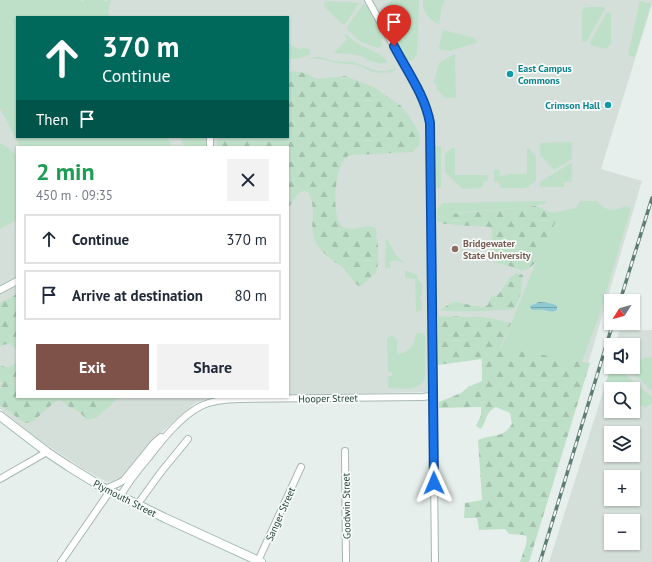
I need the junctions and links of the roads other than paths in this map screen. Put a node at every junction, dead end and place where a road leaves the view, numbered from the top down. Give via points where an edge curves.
1 (368, 0) edge
2 (16, 282) edge
3 (0, 290) edge
4 (433, 392) junction
5 (0, 416) edge
6 (179, 423) junction
7 (188, 439) dead end
8 (344, 451) dead end
9 (47, 452) junction
10 (301, 467) dead end
11 (0, 479) edge
12 (108, 490) junction
13 (120, 497) junction
14 (137, 505) junction
15 (62, 562) edge
16 (259, 562) edge
17 (346, 562) edge
18 (435, 562) edge

1 - 4 street via 418,89 429,117
2 - 3 street
4 - 6 street, Hooper Street via 430,396 423,397 228,399 200,406
4 - 18 street
5 - 9 main road, Plymouth Street
6 - 12 street via 154,443 124,480
6 - 13 street, Hooper Street via 128,482
7 - 14 street
8 - 17 street, Goodwin Street
9 - 11 street
9 - 12 main road, Plymouth Street
10 - 16 street, Sanger Street
12 - 13 main road, Plymouth Street
12 - 15 street
13 - 14 main road, Plymouth Street
14 - 16 main road, Plymouth Street

